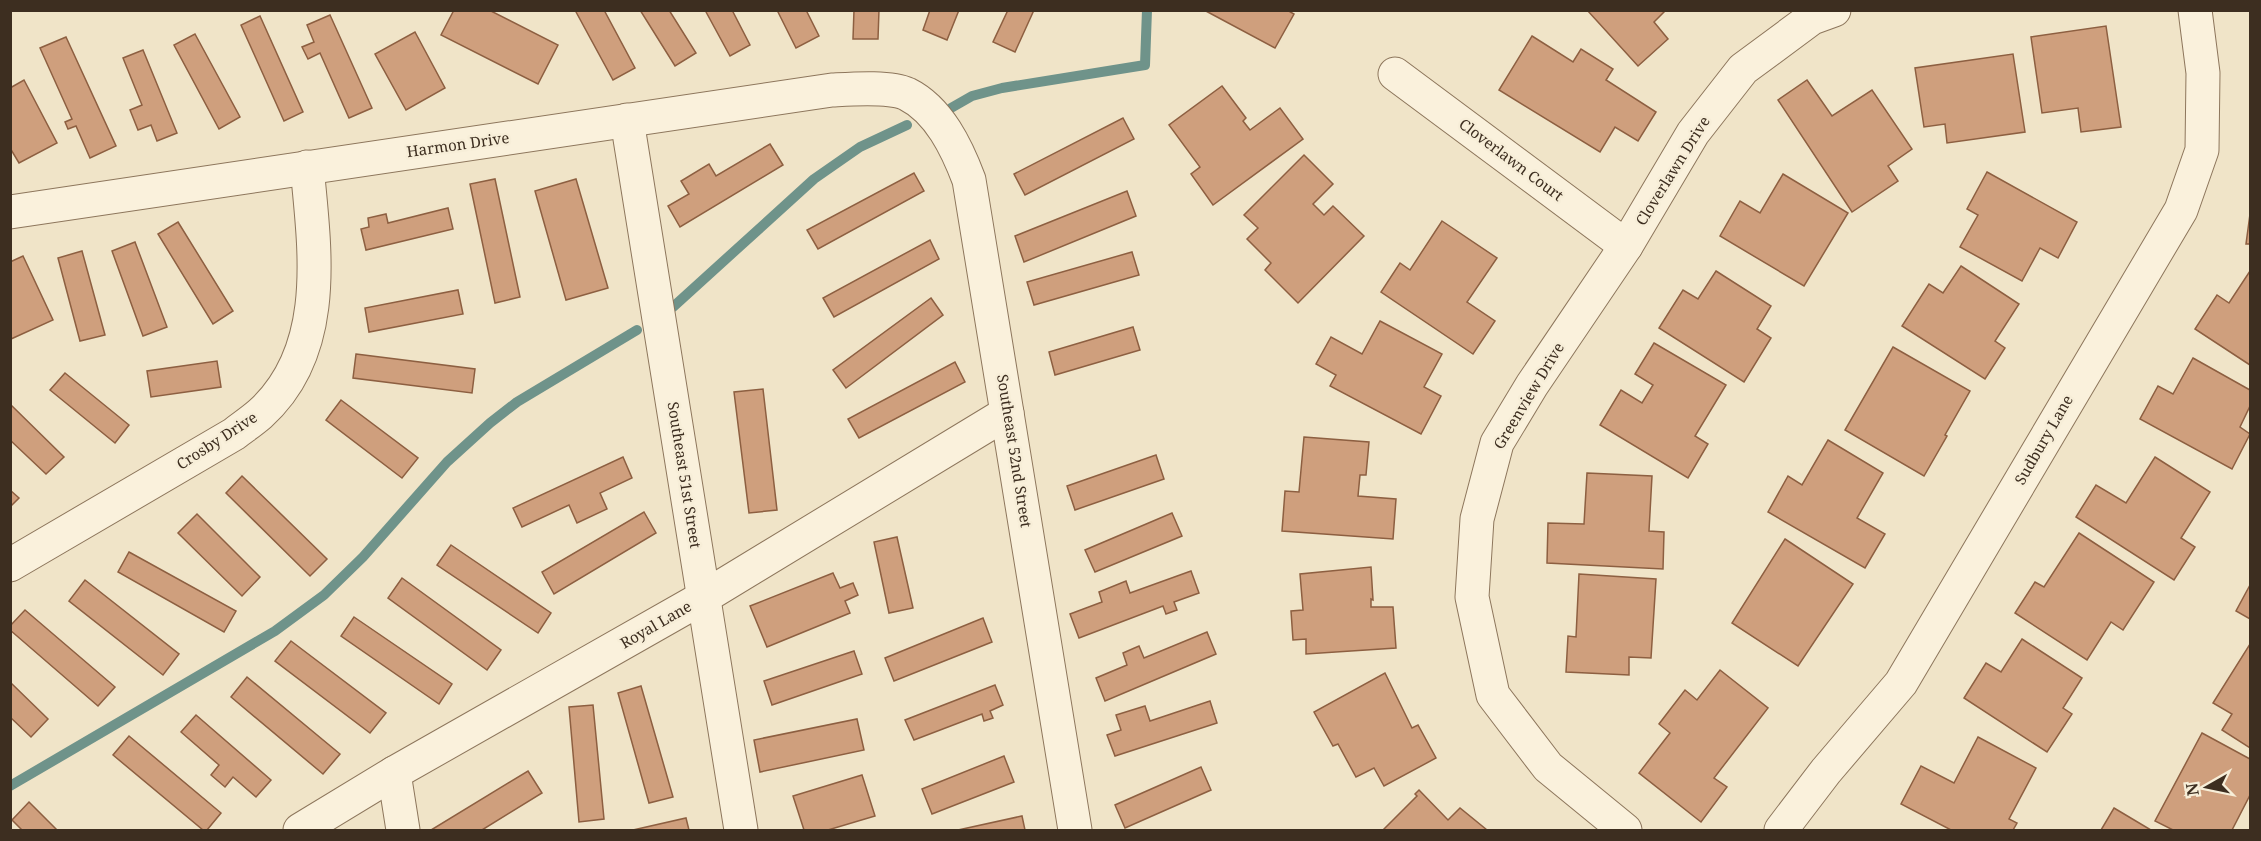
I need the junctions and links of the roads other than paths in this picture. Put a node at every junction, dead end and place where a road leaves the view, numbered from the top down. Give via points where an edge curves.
1 (1834, 10) edge
2 (2194, 10) edge
3 (1395, 74) dead end
4 (906, 93) joint
5 (627, 120) junction
6 (307, 167) junction
7 (10, 212) edge
8 (1626, 246) junction
9 (1008, 412) junction
10 (10, 565) edge
11 (704, 597) junction
12 (394, 773) junction
13 (300, 831) edge
14 (403, 831) edge
15 (741, 831) edge
16 (1075, 831) edge
17 (1624, 831) edge
18 (1781, 831) edge

1 - 8 street, Cloverlawn Drive via 1812,18 1743,69 1693,134
2 - 18 street, Sudbury Lane via 2203,73 2202,150 2181,210 1901,683
3 - 8 street, Cloverlawn Court
4 - 5 street, Harmon Drive via 832,90
4 - 9 street, Southeast 52nd Street via 930,111 960,157 969,180
5 - 6 street, Harmon Drive
5 - 11 street, Southeast 51st Street
6 - 7 street, Harmon Drive
6 - 10 street, Crosby Drive via 315,243 313,306 297,363 280,391 261,413 234,434
8 - 17 street, Greenview Drive via 1497,443 1477,519 1472,597 1493,694 1548,767
9 - 11 street, Royal Lane
9 - 16 street, Southeast 52nd Street
11 - 12 street, Royal Lane
11 - 15 street, Southeast 51st Street
12 - 13 street, Royal Lane
12 - 14 street

